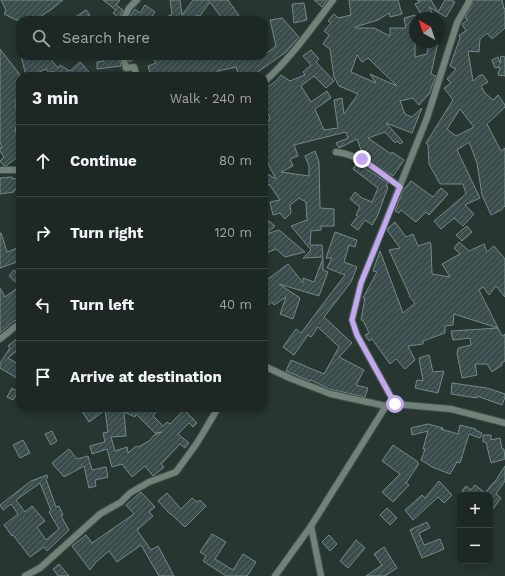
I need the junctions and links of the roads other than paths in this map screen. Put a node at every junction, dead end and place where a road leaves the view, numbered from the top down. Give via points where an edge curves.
1 (137, 0) edge
2 (333, 0) edge
3 (470, 0) edge
4 (125, 16) edge
5 (124, 60) edge
6 (135, 72) edge
7 (268, 79) edge
8 (336, 152) dead end
9 (0, 170) edge
10 (16, 170) edge
11 (400, 187) junction
12 (16, 326) edge
13 (0, 339) edge
14 (268, 368) edge
15 (395, 404) junction
16 (386, 406) junction
17 (215, 412) edge
18 (505, 424) edge
19 (311, 526) junction
20 (25, 576) edge
21 (275, 576) edge
22 (321, 576) edge

1 - 4 street via 128,8
2 - 7 street via 279,69
3 - 11 street via 457,23 427,118
5 - 6 street via 126,68 134,67
8 - 11 street via 362,159
9 - 10 street
11 - 15 street via 361,283 352,320 357,335
12 - 13 street
14 - 16 street via 331,394
15 - 16 street
15 - 18 street via 451,409
16 - 19 street
17 - 20 street via 176,472 149,482 130,493 121,502 100,514 40,568
19 - 21 street
19 - 22 street

